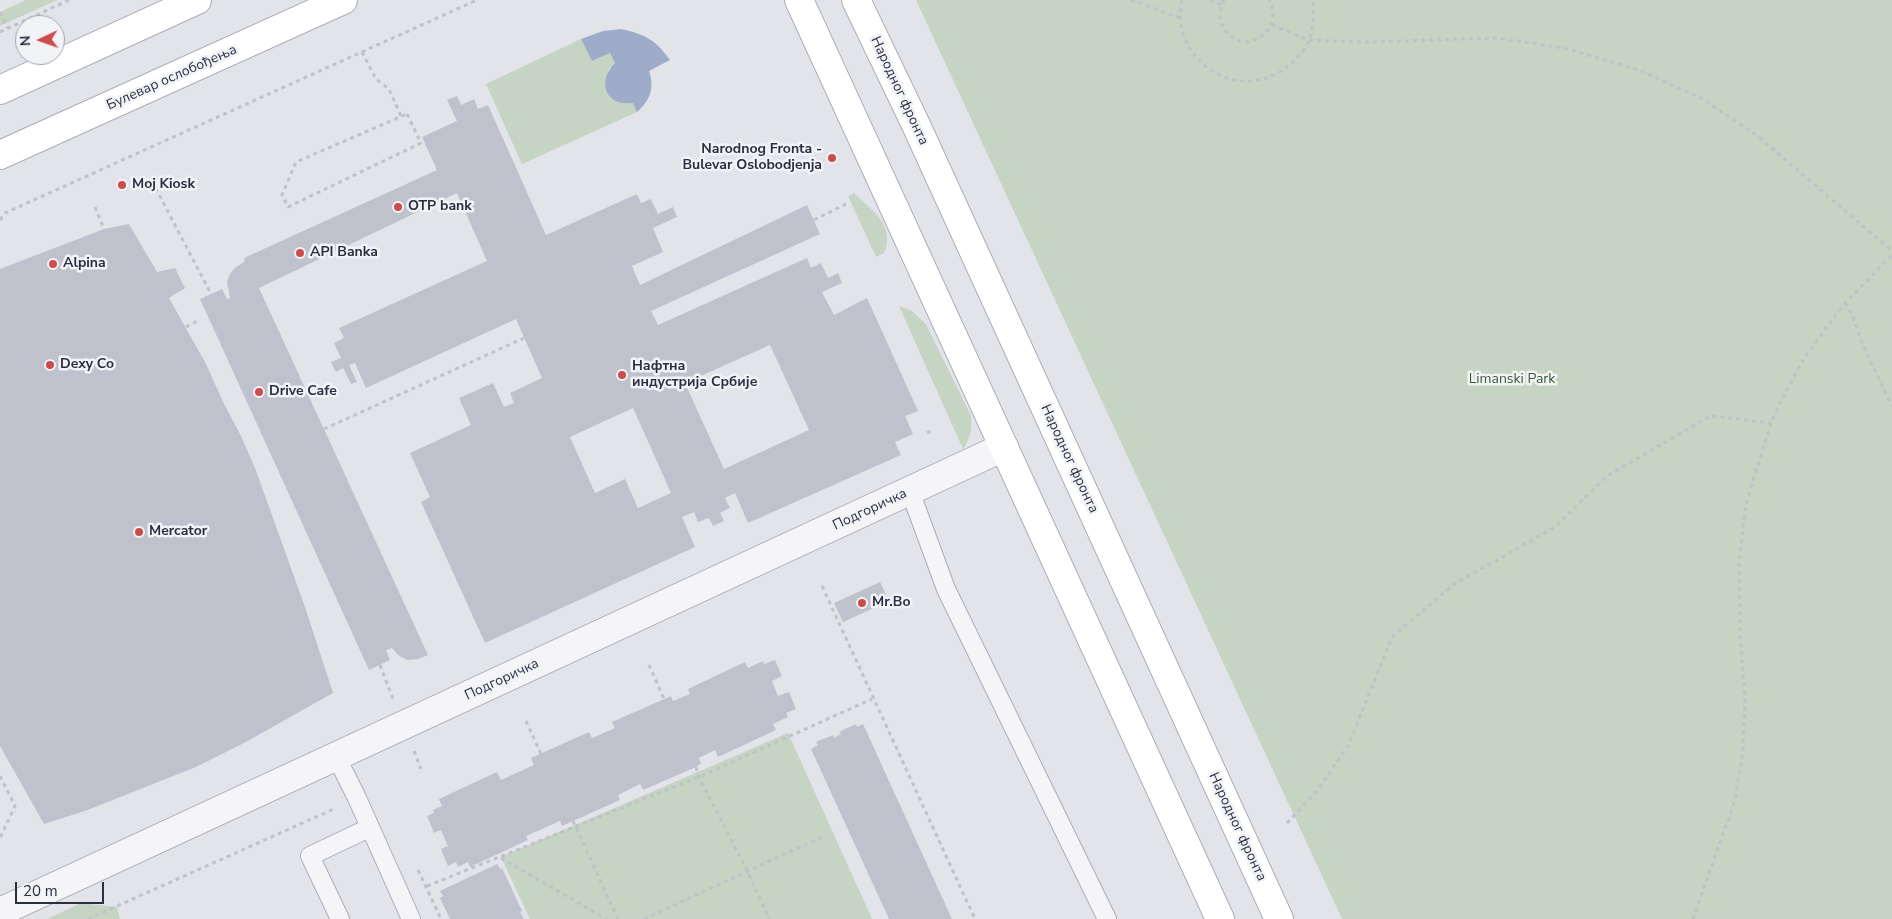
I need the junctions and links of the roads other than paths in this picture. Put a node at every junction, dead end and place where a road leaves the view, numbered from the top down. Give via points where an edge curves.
1 (197, 0) edge
2 (344, 0) edge
3 (799, 0) edge
4 (856, 0) edge
5 (0, 90) edge
6 (0, 155) edge
7 (1004, 447) junction
8 (910, 491) junction
9 (336, 756) junction
10 (369, 828) junction
11 (0, 912) edge
12 (340, 919) edge
13 (411, 919) edge
14 (1107, 919) edge
15 (1220, 919) edge
16 (1279, 919) edge

1 - 5 street
2 - 6 street, Булевар ослобођења
3 - 7 street
4 - 16 street, Народног фронта
7 - 8 street, Подгоричка
7 - 15 street
8 - 9 street, Подгоричка
8 - 14 lane via 946,590
9 - 10 lane
9 - 11 street, Подгоричка
10 - 12 lane via 310,856
10 - 13 lane

